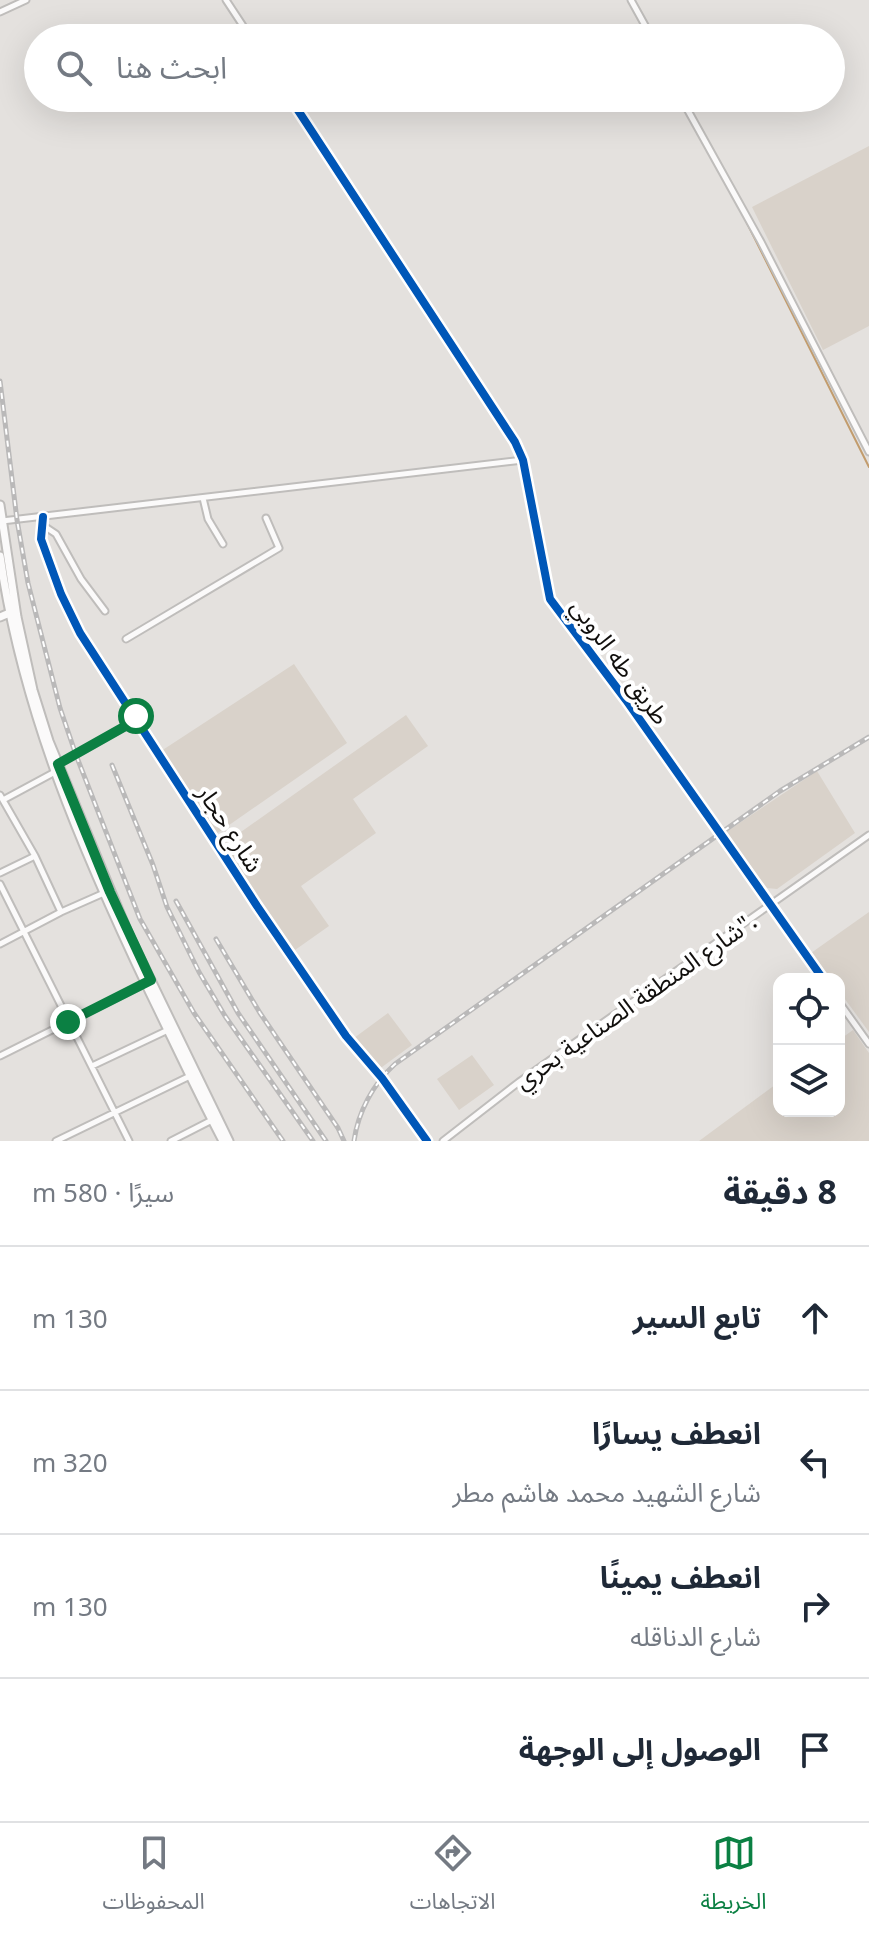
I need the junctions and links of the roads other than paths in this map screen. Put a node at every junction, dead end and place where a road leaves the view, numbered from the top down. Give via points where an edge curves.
1 (26, 0) edge
2 (226, 0) edge
3 (631, 0) edge
4 (0, 12) edge
5 (242, 24) edge
6 (644, 24) edge
7 (299, 112) edge
8 (689, 112) edge
9 (869, 452) edge
10 (523, 460) junction
11 (203, 498) junction
12 (0, 505) edge
13 (43, 517) junction
14 (266, 518) dead end
15 (2, 521) junction
16 (44, 526) junction
17 (223, 544) dead end
18 (0, 556) edge
19 (105, 611) dead end
20 (14, 614) junction
21 (0, 617) edge
22 (0, 623) edge
23 (126, 639) dead end
24 (138, 719) junction
25 (56, 768) junction
26 (1, 799) edge
27 (869, 835) edge
28 (35, 856) junction
29 (0, 873) edge
30 (0, 884) edge
31 (104, 893) junction
32 (2, 898) edge
33 (771, 904) junction
34 (61, 912) junction
35 (24, 932) junction
36 (0, 944) edge
37 (819, 973) edge
38 (148, 982) junction
39 (845, 1010) edge
40 (68, 1022) junction
41 (168, 1030) junction
42 (869, 1044) edge
43 (0, 1056) edge
44 (92, 1066) junction
45 (190, 1076) junction
46 (115, 1112) junction
47 (212, 1120) junction
48 (71, 1133) junction
49 (56, 1141) edge
50 (75, 1141) edge
51 (129, 1141) edge
52 (171, 1141) edge
53 (226, 1141) edge
54 (427, 1141) edge
55 (443, 1141) edge

1 - 4 street
2 - 5 street
3 - 6 street
7 - 10 street, طريق طه الروبي
8 - 9 street
10 - 11 street
10 - 33 street, طريق طه الروبي via 550,599
11 - 13 street
11 - 17 street
12 - 15 main road
13 - 15 street
13 - 16 street, شارع حجار
14 - 23 street via 279,548
15 - 20 main road
16 - 19 street via 56,534
16 - 24 street, شارع حجار via 41,539 66,605
18 - 20 main road
20 - 21 main road
20 - 22 main road
20 - 25 main road via 27,691
24 - 25 street
24 - 54 street, شارع حجار via 346,1036
25 - 26 street
25 - 31 main road
25 - 38 main road
26 - 28 street
27 - 33 street, شارع المنطقة الصناعية بحري".
28 - 29 street
28 - 34 street
30 - 32 street
31 - 34 street
31 - 38 main road
32 - 35 street
33 - 37 street, طريق طه الروبي
33 - 55 street, شارع المنطقة الصناعية بحري".
34 - 35 street
35 - 36 street
35 - 40 street
38 - 40 street
38 - 41 main road
38 - 53 main road
39 - 42 street
40 - 43 street
40 - 44 street
41 - 44 street
41 - 45 main road
44 - 46 street
45 - 46 street
45 - 47 main road
46 - 48 street
46 - 51 street
47 - 52 street
47 - 53 main road
48 - 49 street
48 - 50 street

